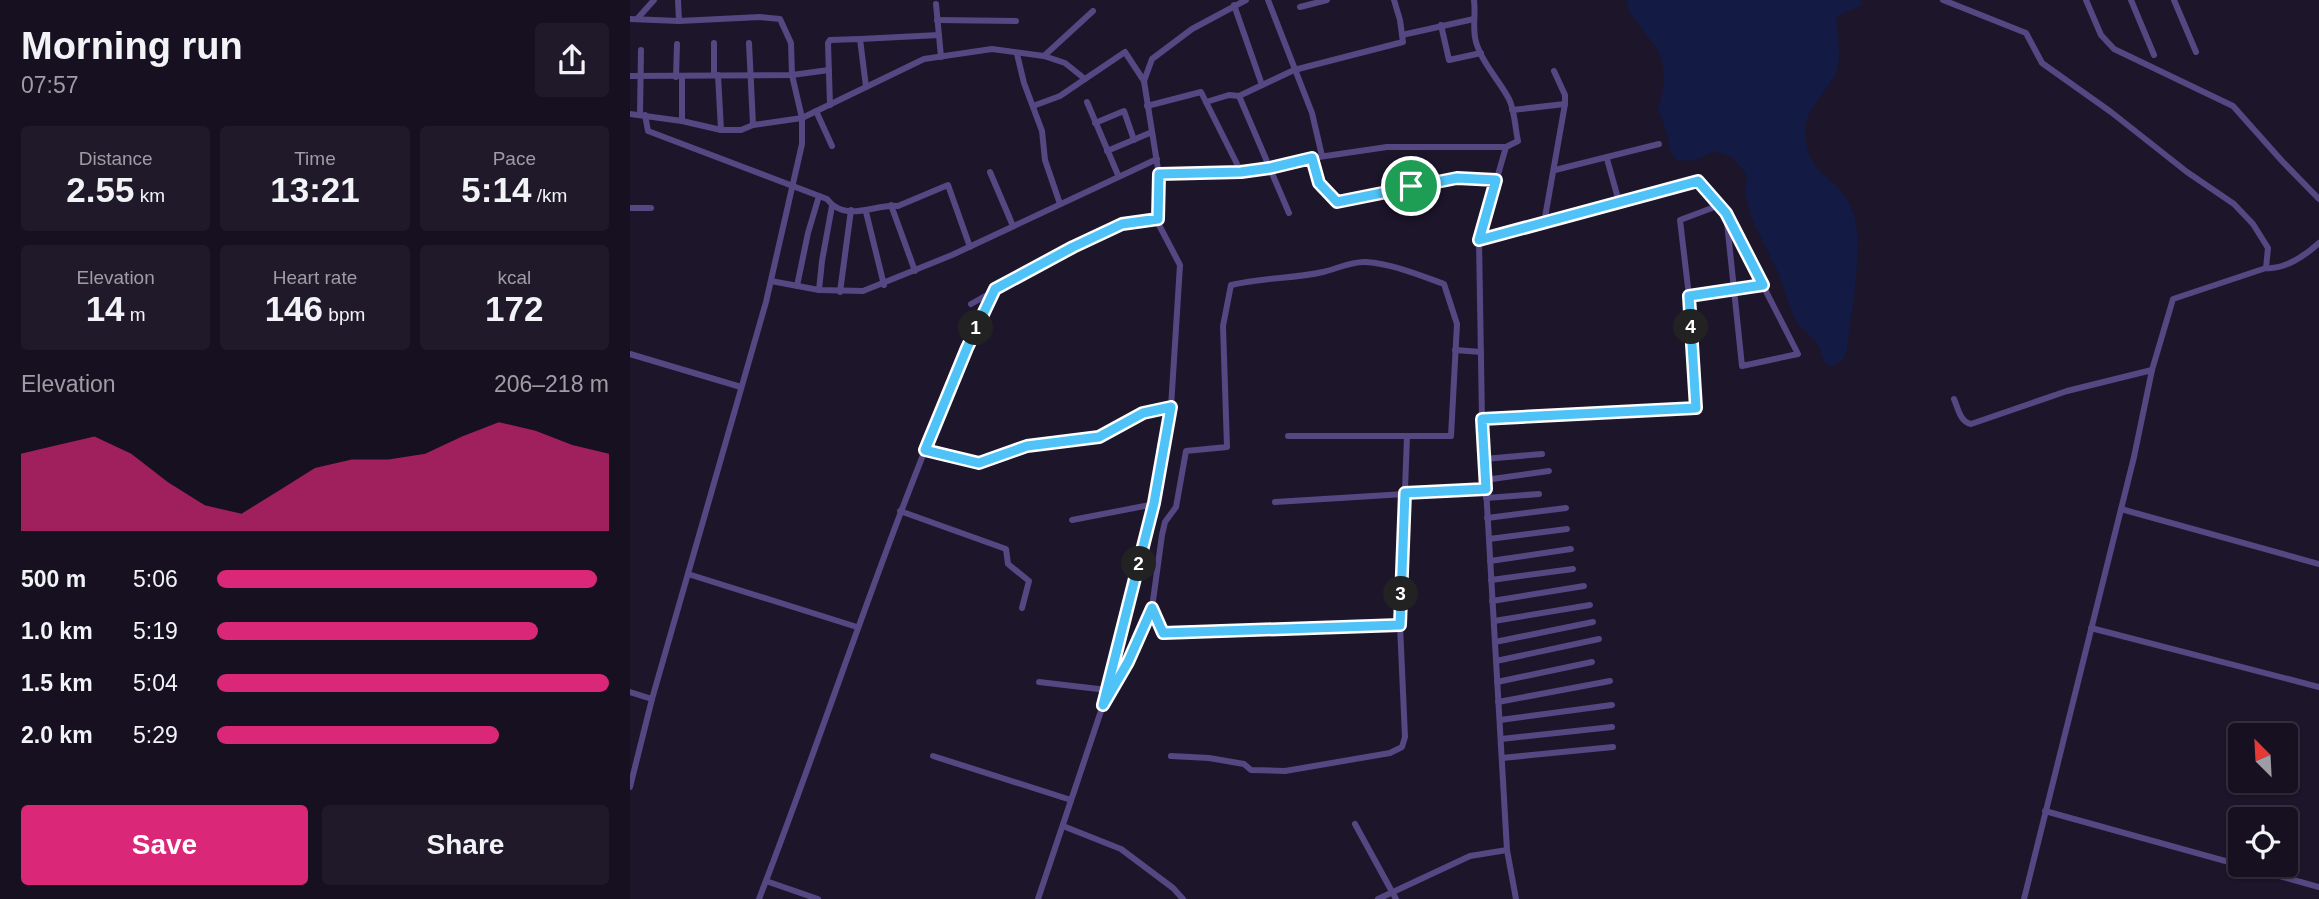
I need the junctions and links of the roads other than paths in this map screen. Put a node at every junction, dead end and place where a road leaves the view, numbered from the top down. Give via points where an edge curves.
1 (654, 0) edge
2 (678, 0) edge
3 (1246, 0) edge
4 (1268, 0) edge
5 (1328, 0) edge
6 (1394, 0) edge
7 (1474, 0) edge
8 (1943, 0) edge
9 (2086, 0) edge
10 (2131, 0) edge
11 (2174, 0) edge
12 (936, 4) dead end
13 (1234, 5) junction
14 (1300, 7) dead end
15 (1093, 11) dead end
16 (633, 19) edge
17 (1475, 19) junction
18 (937, 20) junction
19 (1016, 20) dead end
20 (679, 22) junction
21 (1441, 25) junction
22 (939, 35) junction
23 (1402, 35) junction
24 (860, 38) junction
25 (714, 43) dead end
26 (749, 43) dead end
27 (677, 44) dead end
28 (641, 50) dead end
29 (2196, 52) dead end
30 (1481, 53) junction
31 (1017, 54) junction
32 (2154, 55) dead end
33 (1044, 56) junction
34 (941, 57) junction
35 (1152, 59) junction
36 (1135, 67) junction
37 (829, 70) junction
38 (1294, 70) junction
39 (1554, 71) dead end
40 (716, 75) junction
41 (792, 75) junction
42 (630, 76) edge
43 (640, 76) junction
44 (751, 76) junction
45 (679, 77) junction
46 (1084, 79) junction
47 (1144, 81) junction
48 (1262, 85) junction
49 (866, 87) junction
50 (1239, 96) junction
51 (1087, 102) dead end
52 (1206, 102) junction
53 (1565, 104) junction
54 (830, 105) junction
55 (1033, 106) junction
56 (1147, 106) junction
57 (1512, 110) junction
58 (816, 111) junction
59 (630, 114) edge
60 (643, 114) junction
61 (802, 118) junction
62 (682, 121) junction
63 (1095, 122) junction
64 (753, 125) junction
65 (721, 130) junction
66 (1152, 132) junction
67 (1134, 140) junction
68 (1659, 144) dead end
69 (832, 146) dead end
70 (1506, 146) junction
71 (1107, 151) junction
72 (1322, 156) junction
73 (1312, 158) junction
74 (1157, 159) junction
75 (1607, 159) junction
76 (1270, 168) junction
77 (1555, 170) junction
78 (990, 172) dead end
79 (1241, 172) junction
80 (1159, 174) junction
81 (1118, 175) junction
82 (1496, 180) junction
83 (793, 186) junction
84 (819, 196) junction
85 (2319, 199) edge
86 (1619, 202) junction
87 (1060, 204) junction
88 (891, 205) junction
89 (1720, 205) junction
90 (832, 206) junction
91 (630, 208) edge
92 (651, 208) dead end
93 (851, 210) junction
94 (866, 212) junction
95 (1289, 213) dead end
96 (1726, 213) junction
97 (1158, 219) junction
98 (1544, 223) junction
99 (1013, 226) junction
100 (1479, 240) junction
101 (2319, 243) edge
102 (970, 247) junction
103 (2266, 268) junction
104 (915, 271) junction
105 (771, 281) junction
106 (884, 285) junction
107 (1763, 285) junction
108 (797, 286) junction
109 (995, 289) junction
110 (1734, 289) junction
111 (820, 290) junction
112 (841, 292) junction
113 (1689, 296) junction
114 (971, 304) dead end
115 (1455, 350) junction
116 (1481, 352) junction
117 (630, 354) edge
118 (2152, 370) junction
119 (741, 387) junction
120 (1954, 399) dead end
121 (1171, 407) junction
122 (1482, 419) junction
123 (1288, 436) dead end
124 (1407, 436) junction
125 (925, 450) junction
126 (1542, 454) dead end
127 (1484, 459) junction
128 (1549, 471) dead end
129 (1485, 480) junction
130 (1486, 489) junction
131 (1405, 493) junction
132 (1539, 494) dead end
133 (1486, 498) junction
134 (1275, 502) dead end
135 (1154, 503) junction
136 (1566, 508) dead end
137 (2121, 509) junction
138 (900, 511) junction
139 (1488, 518) junction
140 (1072, 520) dead end
141 (1567, 529) dead end
142 (1489, 539) junction
143 (1571, 549) dead end
144 (1490, 561) junction
145 (2319, 564) edge
146 (1573, 569) dead end
147 (688, 575) junction
148 (1491, 580) junction
149 (1584, 586) dead end
150 (1492, 601) junction
151 (1590, 605) dead end
152 (1022, 608) dead end
153 (1152, 608) junction
154 (1494, 621) junction
155 (1593, 622) dead end
156 (1400, 625) junction
157 (857, 627) junction
158 (2091, 628) junction
159 (1599, 639) dead end
160 (1495, 642) junction
161 (1496, 662) junction
162 (1592, 662) dead end
163 (1610, 681) dead end
164 (1040, 682) dead end
165 (1497, 682) junction
166 (2319, 687) edge
167 (1107, 690) junction
168 (630, 692) edge
169 (652, 699) junction
170 (1498, 702) junction
171 (1103, 705) junction
172 (1612, 705) dead end
173 (1500, 720) junction
174 (1612, 727) dead end
175 (1501, 739) junction
176 (1613, 747) dead end
177 (933, 756) dead end
178 (1171, 756) dead end
179 (1502, 758) junction
180 (630, 788) edge
181 (1071, 800) junction
182 (2045, 811) junction
183 (1355, 824) dead end
184 (1063, 826) junction
185 (1507, 850) junction
186 (766, 881) junction
187 (2319, 887) edge
188 (1395, 895) edge
189 (759, 899) edge
190 (818, 899) edge
191 (1038, 899) edge
192 (1183, 899) edge
193 (1378, 899) edge
194 (1516, 899) edge
195 (2024, 899) edge

1 - 16 street
2 - 20 street
3 - 13 street
4 - 38 street
5 - 14 street
6 - 23 street
7 - 17 street
8 - 103 street via 2026,33 2042,63 2234,204 2268,248
9 - 85 street via 2101,35 2114,49 2233,106
10 - 32 street
11 - 29 street
12 - 18 street
13 - 35 street
13 - 48 street
15 - 33 street
16 - 20 street
17 - 21 street
17 - 30 street
18 - 19 street
18 - 22 street
20 - 41 street via 780,19 791,43
21 - 23 street
21 - 30 street via 1449,60
22 - 24 street
22 - 34 street
23 - 38 street via 1403,42
24 - 37 street via 828,41
24 - 49 street
25 - 40 street
26 - 44 street
27 - 45 street
28 - 43 street
30 - 57 street
31 - 33 street
31 - 34 street via 992,49
31 - 55 street
33 - 46 street via 1065,63
34 - 49 street via 925,59
35 - 36 street
35 - 47 street
36 - 46 street via 1125,52
36 - 47 street
37 - 41 street
37 - 54 street
38 - 48 street
38 - 72 street via 1312,113
39 - 53 street
40 - 44 street
40 - 45 street
40 - 65 street
41 - 44 street
41 - 61 street
42 - 43 street
43 - 45 street
43 - 60 street
44 - 64 street
45 - 62 street
46 - 55 street via 1060,96
47 - 56 street
48 - 50 street
49 - 54 street
50 - 52 street
50 - 76 street
51 - 63 street
52 - 56 street via 1201,92
52 - 79 street
53 - 57 street
53 - 77 street
54 - 58 street
55 - 87 street
56 - 66 street
57 - 70 street via 1518,141
58 - 61 street
58 - 69 street
59 - 60 street
60 - 62 street
60 - 83 street via 648,131
61 - 64 street
61 - 83 street
62 - 65 street
63 - 67 street via 1124,111
63 - 71 street
64 - 65 street
66 - 67 street
66 - 74 street
67 - 71 street
68 - 75 street
70 - 72 street via 1387,147
70 - 82 street
71 - 81 street
72 - 73 street
73 - 76 street
73 - 82 street via 1319,183 1337,202 1457,178
74 - 80 street
74 - 81 street
75 - 77 street
75 - 86 street
76 - 79 street
76 - 95 street
77 - 98 street
78 - 99 street
79 - 80 street
80 - 97 street
81 - 87 street
82 - 100 street
83 - 84 street
83 - 105 street
84 - 90 street
84 - 108 street
86 - 89 street via 1698,181
86 - 98 street
87 - 99 street
88 - 94 street
88 - 102 street via 948,185
88 - 104 street
89 - 96 street
89 - 113 street via 1680,220
90 - 93 street
90 - 111 street
91 - 92 street
93 - 94 street
93 - 112 street
94 - 106 street
96 - 107 street
96 - 110 street
97 - 109 street via 1122,224
97 - 121 street via 1180,265
98 - 100 street
99 - 102 street
100 - 116 street
101 - 103 street via 2309,253 2275,269
102 - 104 street
103 - 118 street via 2173,299
104 - 106 street
105 - 108 street
105 - 119 street
106 - 112 street
107 - 110 street
107 - 110 street via 1798,355 1742,366
108 - 111 street
109 - 114 street
109 - 125 street
110 - 113 street
111 - 112 street
113 - 122 street via 1696,408
115 - 116 street
115 - 124 street via 1451,436
115 - 153 street via 1457,324 1444,284 1392,266 1362,261 1300,276 1231,285 1223,326 1227,447 1186,451 1176,507 1162,535
116 - 122 street
117 - 119 street
118 - 120 street via 2067,391 1971,424 1962,418
118 - 137 street
119 - 147 street
121 - 125 street via 1143,413 1099,437 1027,446 979,463
121 - 135 street
122 - 127 street
123 - 124 street
124 - 131 street
125 - 138 street
126 - 127 street
127 - 129 street
128 - 129 street
129 - 130 street
130 - 131 street
130 - 133 street
131 - 134 street
131 - 156 street
132 - 133 street
133 - 139 street
135 - 140 street
135 - 167 street
136 - 139 street
137 - 145 street
137 - 158 street
138 - 152 street via 1006,549 1008,564 1029,581
138 - 157 street
139 - 142 street
141 - 142 street
142 - 144 street
143 - 144 street
144 - 148 street
146 - 148 street
147 - 157 street
147 - 169 street
148 - 150 street
149 - 150 street
150 - 154 street
151 - 154 street
153 - 156 street via 1163,633
153 - 171 street
154 - 160 street
155 - 160 street
156 - 178 street via 1402,747 1285,771
157 - 186 street
158 - 166 street
158 - 182 street
159 - 161 street
160 - 161 street
161 - 165 street
162 - 165 street
163 - 170 street
164 - 167 street
165 - 170 street
167 - 171 street
168 - 169 street
169 - 180 street
170 - 173 street
171 - 181 street
172 - 173 street
173 - 175 street
174 - 175 street
175 - 179 street
176 - 179 street
177 - 181 street
179 - 185 street
181 - 184 street
182 - 187 street
182 - 195 street
183 - 188 street
184 - 191 street
184 - 192 street via 1121,849
185 - 188 street via 1470,856
185 - 194 street
186 - 189 street
186 - 190 street
188 - 193 street

